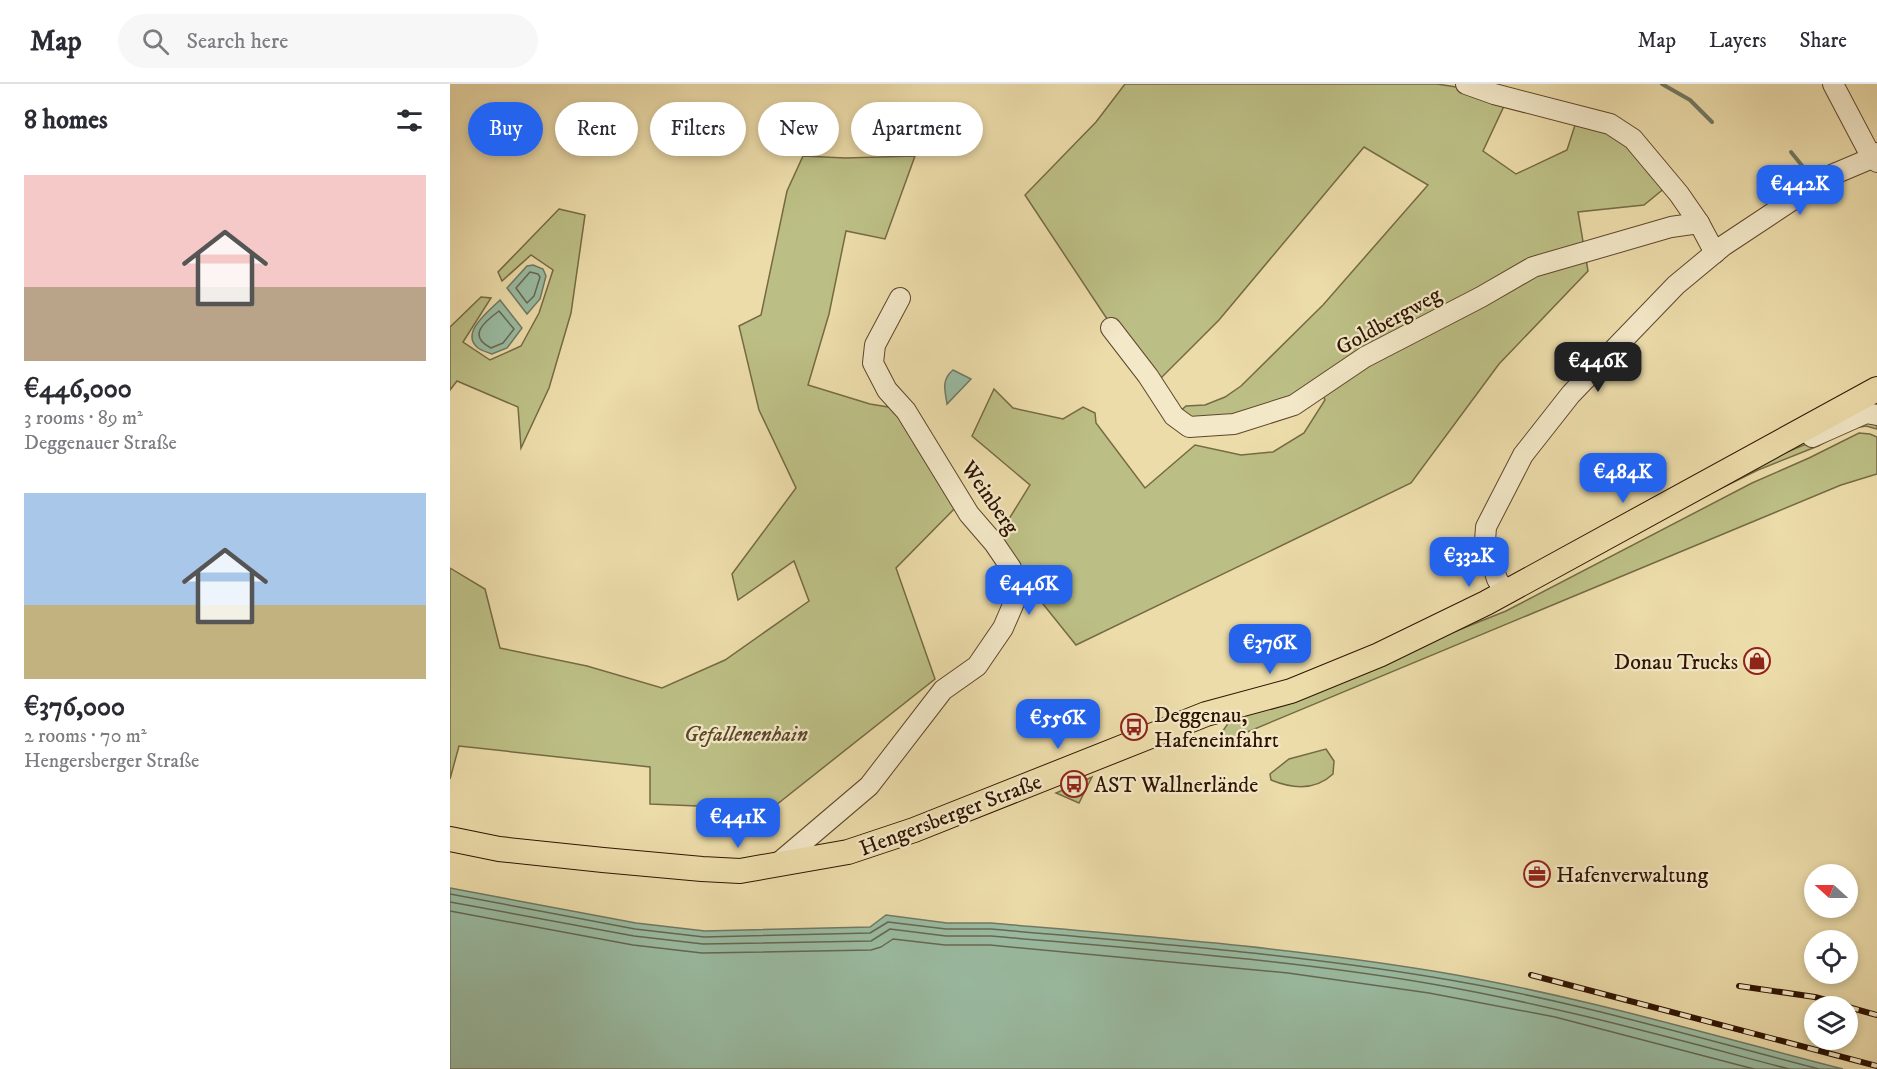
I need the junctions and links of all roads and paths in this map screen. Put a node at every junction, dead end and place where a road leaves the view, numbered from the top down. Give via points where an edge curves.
1 (1466, 84) edge
2 (1833, 84) edge
3 (1875, 157) edge
4 (1699, 223) junction
5 (1715, 253) junction
6 (900, 298) dead end
7 (1112, 328) dead end
8 (1877, 389) edge
9 (1877, 415) edge
10 (1775, 444) junction
11 (1505, 592) junction
12 (450, 839) edge
13 (776, 865) junction

1 - 4 street via 1610,124 1633,139
2 - 3 street
3 - 5 street via 1827,177
4 - 5 street
4 - 7 street, Goldbergweg via 1681,224 1533,267 1365,357 1294,405 1234,424 1189,427 1174,416
5 - 11 street via 1626,335 1571,394 1523,455 1486,527 1485,541
6 - 13 street, Weinberg via 875,345 873,363 969,514 1011,568 1019,591 1003,628 977,666 943,690 869,786
8 - 10 main road, Hengersberger Straße
9 - 10 street, Hengersberger Straße via 1866,413 1795,445
10 - 11 main road, Hengersberger Straße
11 - 13 main road, Hengersberger Straße via 1379,655 1291,691 1206,714 914,830 848,852
12 - 13 main road, Hengersberger Straße via 499,849 702,869 741,871

